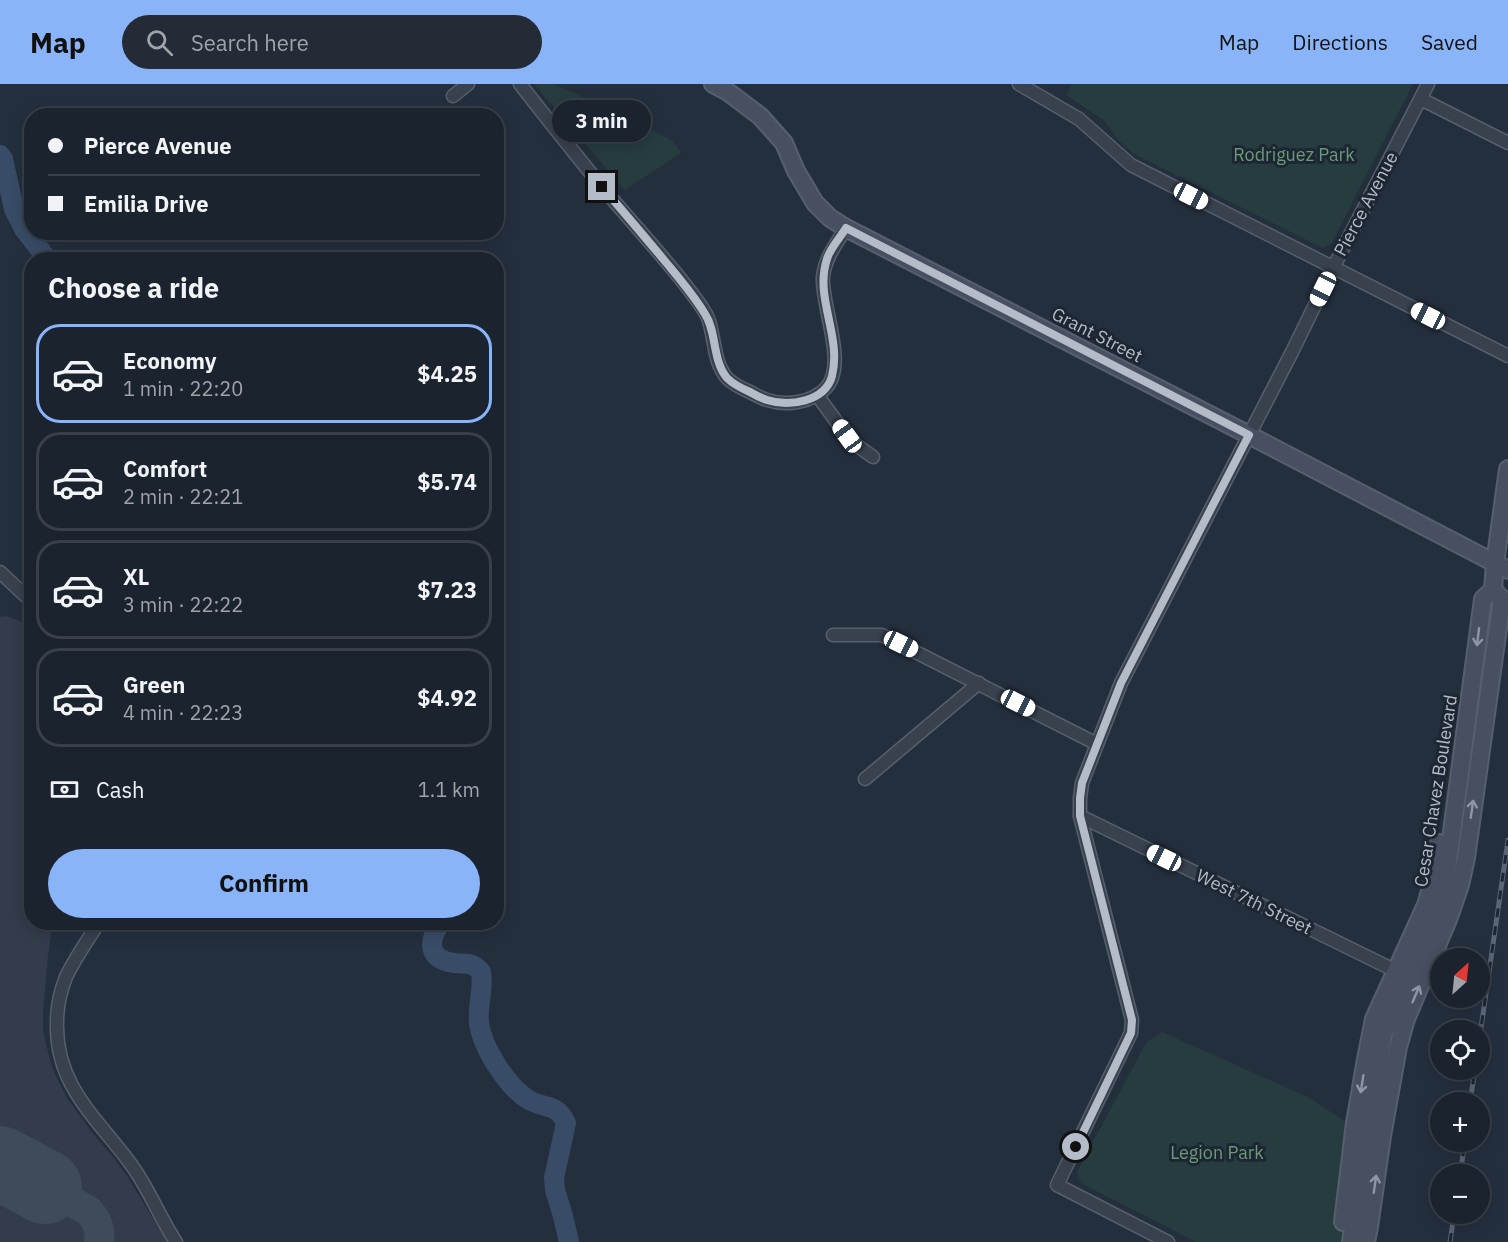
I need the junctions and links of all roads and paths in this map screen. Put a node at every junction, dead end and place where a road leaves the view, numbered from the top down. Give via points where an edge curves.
1 (468, 84) edge
2 (520, 84) edge
3 (713, 84) edge
4 (1019, 84) edge
5 (1428, 84) edge
6 (453, 96) dead end
7 (1421, 99) junction
8 (1508, 143) edge
9 (846, 228) junction
10 (1333, 268) junction
11 (1508, 356) edge
12 (817, 395) junction
13 (1249, 435) junction
14 (873, 457) dead end
15 (1508, 469) edge
16 (1502, 567) edge
17 (0, 572) edge
18 (1493, 590) junction
19 (24, 594) edge
20 (833, 635) dead end
21 (979, 683) junction
22 (1471, 688) junction
23 (1097, 744) junction
24 (865, 779) dead end
25 (1080, 816) junction
26 (94, 930) edge
27 (1396, 971) junction
28 (176, 1242) edge
29 (1168, 1242) edge
30 (1340, 1242) edge
31 (1351, 1242) edge
32 (1366, 1242) edge

1 - 6 street
2 - 12 street via 690,291 707,317 719,364 728,379 767,400 788,403
3 - 9 main road, Grant Street via 760,116 784,143 815,203
4 - 10 street via 1079,119 1131,165
5 - 7 street, Pierce Avenue
7 - 8 street
7 - 10 street, Pierce Avenue
9 - 12 street via 827,257 823,276 834,369 827,387
9 - 13 main road, Grant Street
10 - 11 street
10 - 13 street, Pierce Avenue
12 - 14 street via 847,436
13 - 16 main road, Grant Street
13 - 23 street, Pierce Avenue via 1121,683
15 - 16 main road, Cesar Chavez Boulevard
16 - 18 main road, Cesar Chavez Boulevard
17 - 19 street
18 -> 22 main road, Cesar Chavez Boulevard via 1483,599
32 -> 18 main road, Cesar Chavez Boulevard via 1399,1041 1449,916 1466,858 1502,599
20 - 21 street via 882,635
21 - 23 street
21 - 24 street
22 - 27 main road via 1460,703 1430,895
22 - 31 main road, Cesar Chavez Boulevard via 1445,884 1383,1036
23 - 25 street, Pierce Avenue via 1082,783
25 - 27 street, West 7th Street
25 - 29 street, Pierce Avenue via 1132,1020 1131,1033 1057,1185
26 - 28 street via 65,980 57,1006 59,1052 78,1097 132,1166
27 -> 30 main road via 1374,1019 1355,1122

